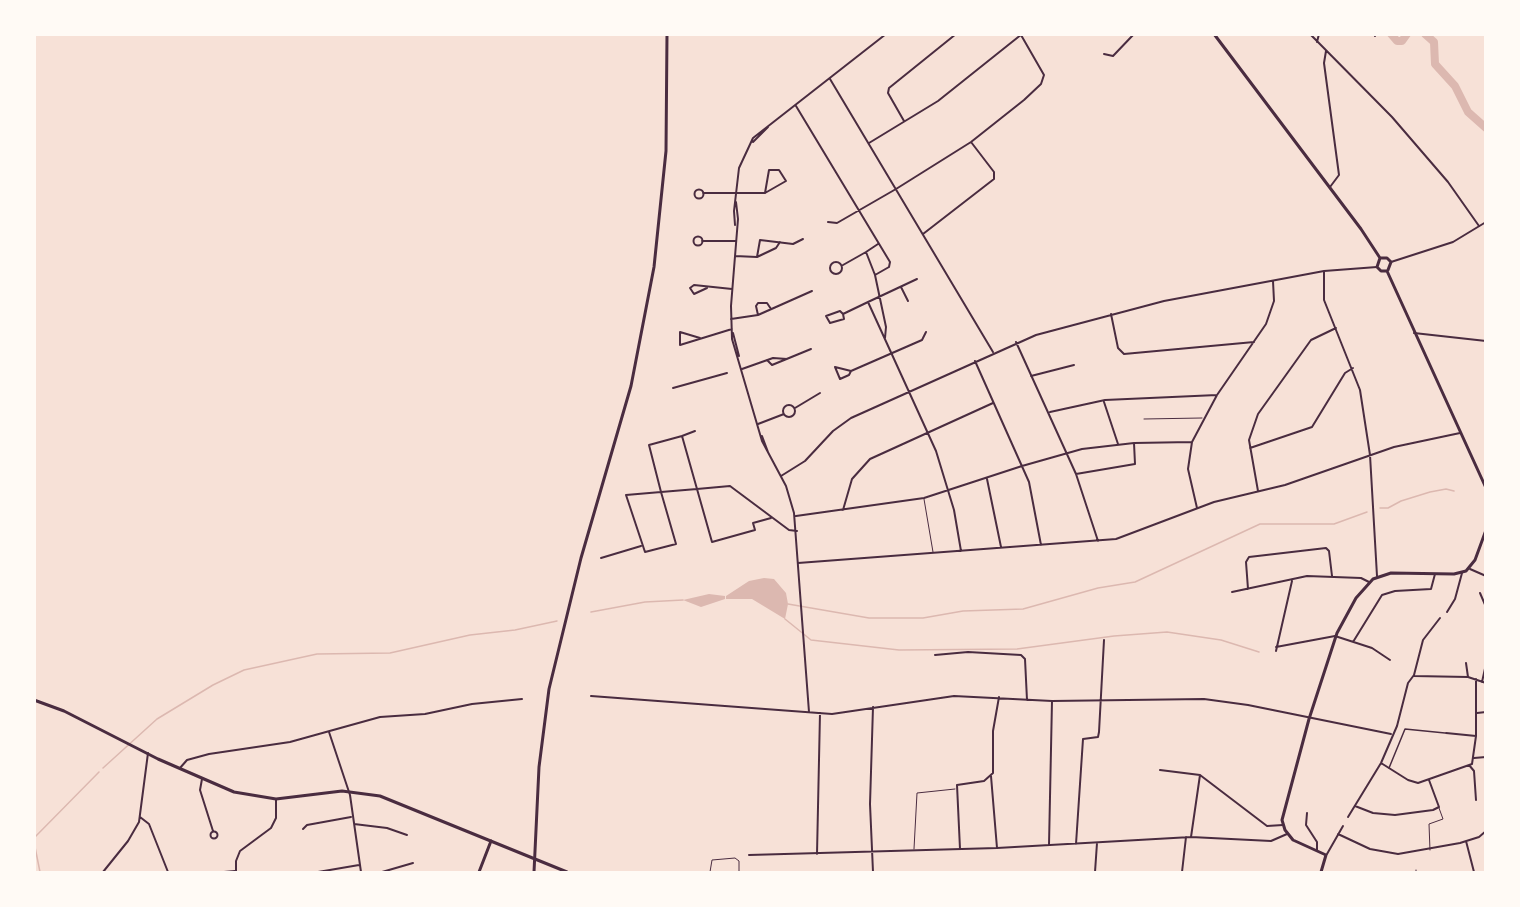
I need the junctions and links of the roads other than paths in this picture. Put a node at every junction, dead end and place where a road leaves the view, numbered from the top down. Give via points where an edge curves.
1 (667, 34) edge
2 (886, 34) edge
3 (956, 34) edge
4 (1134, 34) edge
5 (1214, 34) edge
6 (1310, 34) edge
7 (1319, 34) edge
8 (1022, 35) edge
9 (1317, 42) junction
10 (1326, 51) junction
11 (1104, 54) dead end
12 (830, 79) junction
13 (796, 106) junction
14 (904, 121) junction
15 (971, 142) junction
16 (869, 143) junction
17 (1330, 187) junction
18 (896, 189) junction
19 (736, 192) junction
20 (765, 193) junction
21 (703, 194) dead end
22 (859, 211) junction
23 (828, 222) dead end
24 (1485, 222) edge
25 (1479, 226) junction
26 (922, 234) junction
27 (803, 239) dead end
28 (702, 241) dead end
29 (735, 241) junction
30 (780, 242) junction
31 (878, 244) junction
32 (866, 252) junction
33 (735, 256) junction
34 (757, 257) junction
35 (1380, 258) junction
36 (1390, 261) junction
37 (842, 266) junction
38 (1377, 267) junction
39 (1324, 271) junction
40 (1387, 271) junction
41 (875, 275) junction
42 (917, 279) dead end
43 (1273, 282) junction
44 (901, 287) junction
45 (707, 288) junction
46 (732, 289) junction
47 (812, 291) dead end
48 (879, 297) junction
49 (868, 302) junction
50 (908, 302) dead end
51 (771, 309) junction
52 (843, 314) junction
53 (1111, 314) junction
54 (758, 315) junction
55 (731, 319) junction
56 (1336, 328) junction
57 (732, 331) junction
58 (926, 332) dead end
59 (1414, 333) junction
60 (699, 338) junction
61 (885, 338) junction
62 (1016, 342) junction
63 (1254, 342) junction
64 (1484, 342) edge
65 (811, 349) dead end
66 (994, 352) junction
67 (892, 353) junction
68 (788, 359) junction
69 (766, 360) junction
70 (975, 361) junction
71 (1074, 365) dead end
72 (1353, 368) junction
73 (742, 369) junction
74 (851, 371) junction
75 (726, 373) dead end
76 (1031, 376) junction
77 (673, 388) dead end
78 (908, 391) junction
79 (820, 393) dead end
80 (1217, 395) junction
81 (1103, 401) junction
82 (993, 403) junction
83 (795, 408) junction
84 (1049, 413) junction
85 (784, 414) junction
86 (1204, 418) junction
87 (1144, 419) dead end
88 (758, 424) junction
89 (695, 431) dead end
90 (927, 432) junction
91 (1460, 433) junction
92 (682, 436) junction
93 (1192, 442) junction
94 (1134, 443) junction
95 (1118, 444) junction
96 (1249, 448) junction
97 (1067, 453) junction
98 (1370, 455) junction
99 (1022, 466) junction
100 (1076, 474) junction
101 (781, 476) junction
102 (1481, 478) junction
103 (987, 479) junction
104 (1485, 482) edge
105 (1485, 488) edge
106 (697, 489) junction
107 (949, 491) junction
108 (661, 492) junction
109 (1258, 492) junction
110 (924, 498) junction
111 (1197, 508) junction
112 (843, 510) junction
113 (795, 516) junction
114 (771, 518) junction
115 (1485, 530) edge
116 (796, 531) junction
117 (1098, 541) junction
118 (1041, 545) junction
119 (641, 546) junction
120 (1001, 548) junction
121 (961, 551) junction
122 (933, 553) junction
123 (601, 558) dead end
124 (798, 563) junction
125 (1470, 569) junction
126 (1436, 573) junction
127 (1462, 573) junction
128 (1332, 576) junction
129 (1377, 576) junction
130 (1485, 576) edge
131 (1293, 579) junction
132 (1369, 582) junction
133 (1248, 589) junction
134 (1232, 592) dead end
135 (1480, 593) dead end
136 (1485, 607) edge
137 (1447, 612) dead end
138 (1440, 618) dead end
139 (1335, 636) junction
140 (1104, 640) dead end
141 (1353, 642) junction
142 (935, 655) dead end
143 (1390, 660) dead end
144 (1466, 663) dead end
145 (1485, 664) edge
146 (1414, 675) junction
147 (1468, 677) junction
148 (1476, 679) junction
149 (1484, 682) edge
150 (591, 696) dead end
151 (999, 697) junction
152 (522, 699) dead end
153 (34, 700) edge
154 (1027, 700) junction
155 (1100, 700) junction
156 (1052, 701) junction
157 (873, 707) junction
158 (809, 712) junction
159 (1485, 712) edge
160 (820, 713) junction
161 (1477, 713) junction
162 (1309, 719) junction
163 (329, 732) junction
164 (1446, 733) joint
165 (1391, 734) junction
166 (1476, 736) junction
167 (148, 753) junction
168 (1474, 758) junction
169 (1484, 758) edge
170 (1381, 763) junction
171 (1485, 763) edge
172 (1469, 765) junction
173 (180, 768) junction
174 (1389, 769) junction
175 (1160, 770) dead end
176 (1200, 775) junction
177 (991, 777) junction
178 (202, 779) junction
179 (1429, 780) junction
180 (957, 789) junction
181 (350, 791) junction
182 (276, 799) junction
183 (1476, 800) dead end
184 (1355, 806) junction
185 (1439, 807) junction
186 (1307, 813) dead end
187 (140, 817) junction
188 (352, 817) junction
189 (1348, 817) dead end
190 (353, 823) junction
191 (1283, 825) junction
192 (1343, 826) dead end
193 (303, 829) dead end
194 (213, 831) dead end
195 (1485, 831) edge
196 (1287, 834) junction
197 (1338, 834) junction
198 (407, 835) dead end
199 (1186, 837) junction
200 (1191, 837) junction
201 (491, 841) junction
202 (1466, 841) junction
203 (1097, 843) junction
204 (1076, 844) junction
205 (1049, 845) junction
206 (997, 848) junction
207 (960, 849) junction
208 (914, 850) junction
209 (1317, 850) junction
210 (1431, 850) junction
211 (871, 851) junction
212 (817, 854) junction
213 (749, 855) dead end
214 (1326, 855) junction
215 (413, 863) dead end
216 (359, 865) junction
217 (236, 872) edge
218 (389, 872) edge
219 (103, 873) edge
220 (168, 873) edge
221 (224, 873) edge
222 (318, 873) edge
223 (361, 873) edge
224 (382, 873) edge
225 (479, 873) edge
226 (534, 873) edge
227 (567, 873) edge
228 (710, 873) edge
229 (739, 873) edge
230 (873, 873) edge
231 (1095, 873) edge
232 (1182, 873) edge
233 (1321, 873) edge
234 (1474, 873) edge

1 - 226 main road via 666,151 654,267 644,330 549,689 538,776
2 - 12 street
3 - 14 street via 889,88
4 - 11 street via 1113,56
5 - 17 main road
6 - 9 street
7 - 9 street
8 - 14 street via 938,101
8 - 15 street via 1043,79 1024,100
9 - 10 street
10 - 17 street via 1324,63 1339,175
10 - 25 street via 1399,125 1448,182
12 - 13 street
12 - 16 street
13 - 19 street via 750,143 739,168
13 - 22 street
14 - 16 street
15 - 18 street
15 - 26 street via 994,172 994,179
16 - 18 street
17 - 35 main road
18 - 22 street
18 - 26 street
19 - 20 street
19 - 21 street
19 - 29 street
20 - 20 street via 786,181 779,170 769,170
22 - 23 street via 837,223
22 - 31 street
24 - 25 street
25 - 36 street via 1453,242
26 - 66 street
27 - 30 street via 793,244
28 - 29 street
29 - 33 street
30 - 34 street
30 - 34 street via 760,240
31 - 32 street
31 - 41 street via 891,265
32 - 37 street
32 - 41 street
33 - 34 street
33 - 46 street
35 - 36 main road
35 - 38 main road
36 - 40 main road
37 - 37 street via 839,274 831,271 833,263
38 - 39 street
38 - 40 main road
39 - 43 street
39 - 56 street via 1324,300
40 - 59 main road
41 - 48 street
42 - 44 street
43 - 53 street
43 - 63 street via 1272,309
44 - 48 street
44 - 50 street
45 - 45 street via 694,285 690,288 694,294
45 - 46 street
46 - 55 street
47 - 51 street
48 - 49 street
48 - 61 street
49 - 52 street
49 - 61 street
51 - 54 street
51 - 54 street via 767,303 758,303
52 - 52 street via 840,311 826,316 830,323 844,318
53 - 62 street
53 - 63 street via 1124,354
54 - 55 street
55 - 57 street
56 - 72 street
56 - 96 street via 1311,340 1253,424
57 - 60 street
57 - 73 street
58 - 67 street via 922,340
59 - 64 street
59 - 91 main road
60 - 60 street via 689,342 680,345 680,332
61 - 67 street
62 - 66 street
62 - 76 street
63 - 80 street
65 - 68 street
66 - 70 street
67 - 74 street
67 - 78 street
68 - 69 street
68 - 69 street via 772,365
69 - 73 street
70 - 78 street
70 - 82 street
71 - 76 street
72 - 96 street via 1345,373 1312,427
72 - 98 street
73 - 88 street
74 - 74 street via 838,367 835,367 840,379
75 - 77 street
76 - 84 street
78 - 90 street
78 - 101 street via 851,418 805,461
79 - 83 street
80 - 81 street
80 - 86 street
81 - 84 street
81 - 95 street
82 - 90 street
82 - 99 street
83 - 85 street via 787,406
83 - 85 street via 793,416
84 - 97 street
85 - 88 street
86 - 87 lane
86 - 93 street
88 - 101 street
89 - 92 street
90 - 107 street
90 - 112 street via 870,459 860,468 846,491
91 - 98 street
91 - 102 main road
92 - 106 street
92 - 108 street via 649,445
93 - 94 street
93 - 111 street via 1188,469
94 - 95 street
94 - 100 street via 1135,464
95 - 97 street
96 - 109 street
97 - 99 street
97 - 100 street
98 - 109 street
98 - 129 street
99 - 103 street
99 - 118 street via 1035,503
100 - 117 street
101 - 113 street
102 - 104 main road
102 - 105 main road
103 - 107 street
103 - 120 street
106 - 108 street
106 - 114 street via 730,486
106 - 114 street via 712,542 755,530 753,523
107 - 110 street
107 - 121 street
108 - 119 street via 626,495
108 - 119 street via 676,544 645,552
109 - 111 street
110 - 112 street
110 - 122 lane
111 - 117 street via 1133,534
112 - 113 street
113 - 116 street
114 - 116 street
115 - 125 main road
116 - 124 street
117 - 118 street
118 - 120 street
119 - 123 street
120 - 121 street
121 - 122 street
122 - 124 street
124 - 158 street
125 - 127 main road
125 - 130 street
126 - 127 main road
126 - 129 main road
126 - 141 street via 1431,589 1382,595
127 - 137 street
128 - 131 street
128 - 132 street
128 - 133 street via 1326,548 1250,557 1246,561
129 - 132 main road
131 - 133 street
131 - 139 street via 1276,649
132 - 139 main road
133 - 134 street
135 - 136 street
138 - 146 street via 1423,640
139 - 141 street
139 - 162 main road
140 - 155 street
141 - 143 street
142 - 154 street via 968,652 1021,656 1025,659
144 - 147 street
145 - 149 street
146 - 147 street
146 - 165 street
147 - 148 street
148 - 149 street
148 - 161 street
150 - 158 street
151 - 154 street
151 - 157 street via 939,697
151 - 177 street
152 - 163 street via 388,716
153 - 167 main road
154 - 156 street
155 - 156 street
155 - 162 street via 1220,700
155 - 204 street via 1098,737 1083,739
156 - 205 street
157 - 160 street
157 - 211 street
158 - 160 street
159 - 161 street
160 - 212 street
161 - 166 street
162 - 165 street
162 - 191 main road
163 - 173 street via 209,754 187,760
163 - 181 street
164 - 166 street
164 - 174 street via 1405,729
165 - 170 street
166 - 168 street
167 - 173 main road
167 - 187 street
168 - 169 street
168 - 172 street
169 - 171 street
170 - 174 street
170 - 184 street
172 - 179 street
172 - 183 street via 1474,771
173 - 178 main road
174 - 179 street via 1413,783
175 - 176 street
176 - 191 street via 1267,826
176 - 200 street
177 - 180 street via 959,784
177 - 206 street
178 - 182 main road via 234,792
178 - 194 street via 200,790
179 - 185 street
180 - 207 street
180 - 208 lane via 916,793
181 - 182 main road
181 - 188 street
181 - 201 main road via 381,796
182 - 217 street via 276,818 271,828 240,851
184 - 185 street via 1395,815
184 - 189 street
185 - 210 lane via 1443,819 1429,824
186 - 209 street via 1306,825 1317,842
187 - 219 street via 128,841
187 - 220 street via 149,824
188 - 190 street
188 - 193 street
190 - 198 street
190 - 216 street
191 - 196 main road
192 - 197 street
195 - 202 street
196 - 200 street via 1270,841
196 - 209 main road
197 - 210 street via 1382,852
197 - 214 street
199 - 200 street
199 - 203 street
199 - 232 street
201 - 225 main road
201 - 227 main road
202 - 210 street
202 - 234 street
203 - 204 street
203 - 231 street
204 - 205 street
205 - 206 street
206 - 207 street
207 - 208 street
208 - 211 street
209 - 214 main road
211 - 212 street
211 - 230 street
212 - 213 street
214 - 233 main road
215 - 218 street
216 - 222 street
216 - 223 street
217 - 221 street
218 - 224 street
228 - 229 lane via 712,860 735,858

